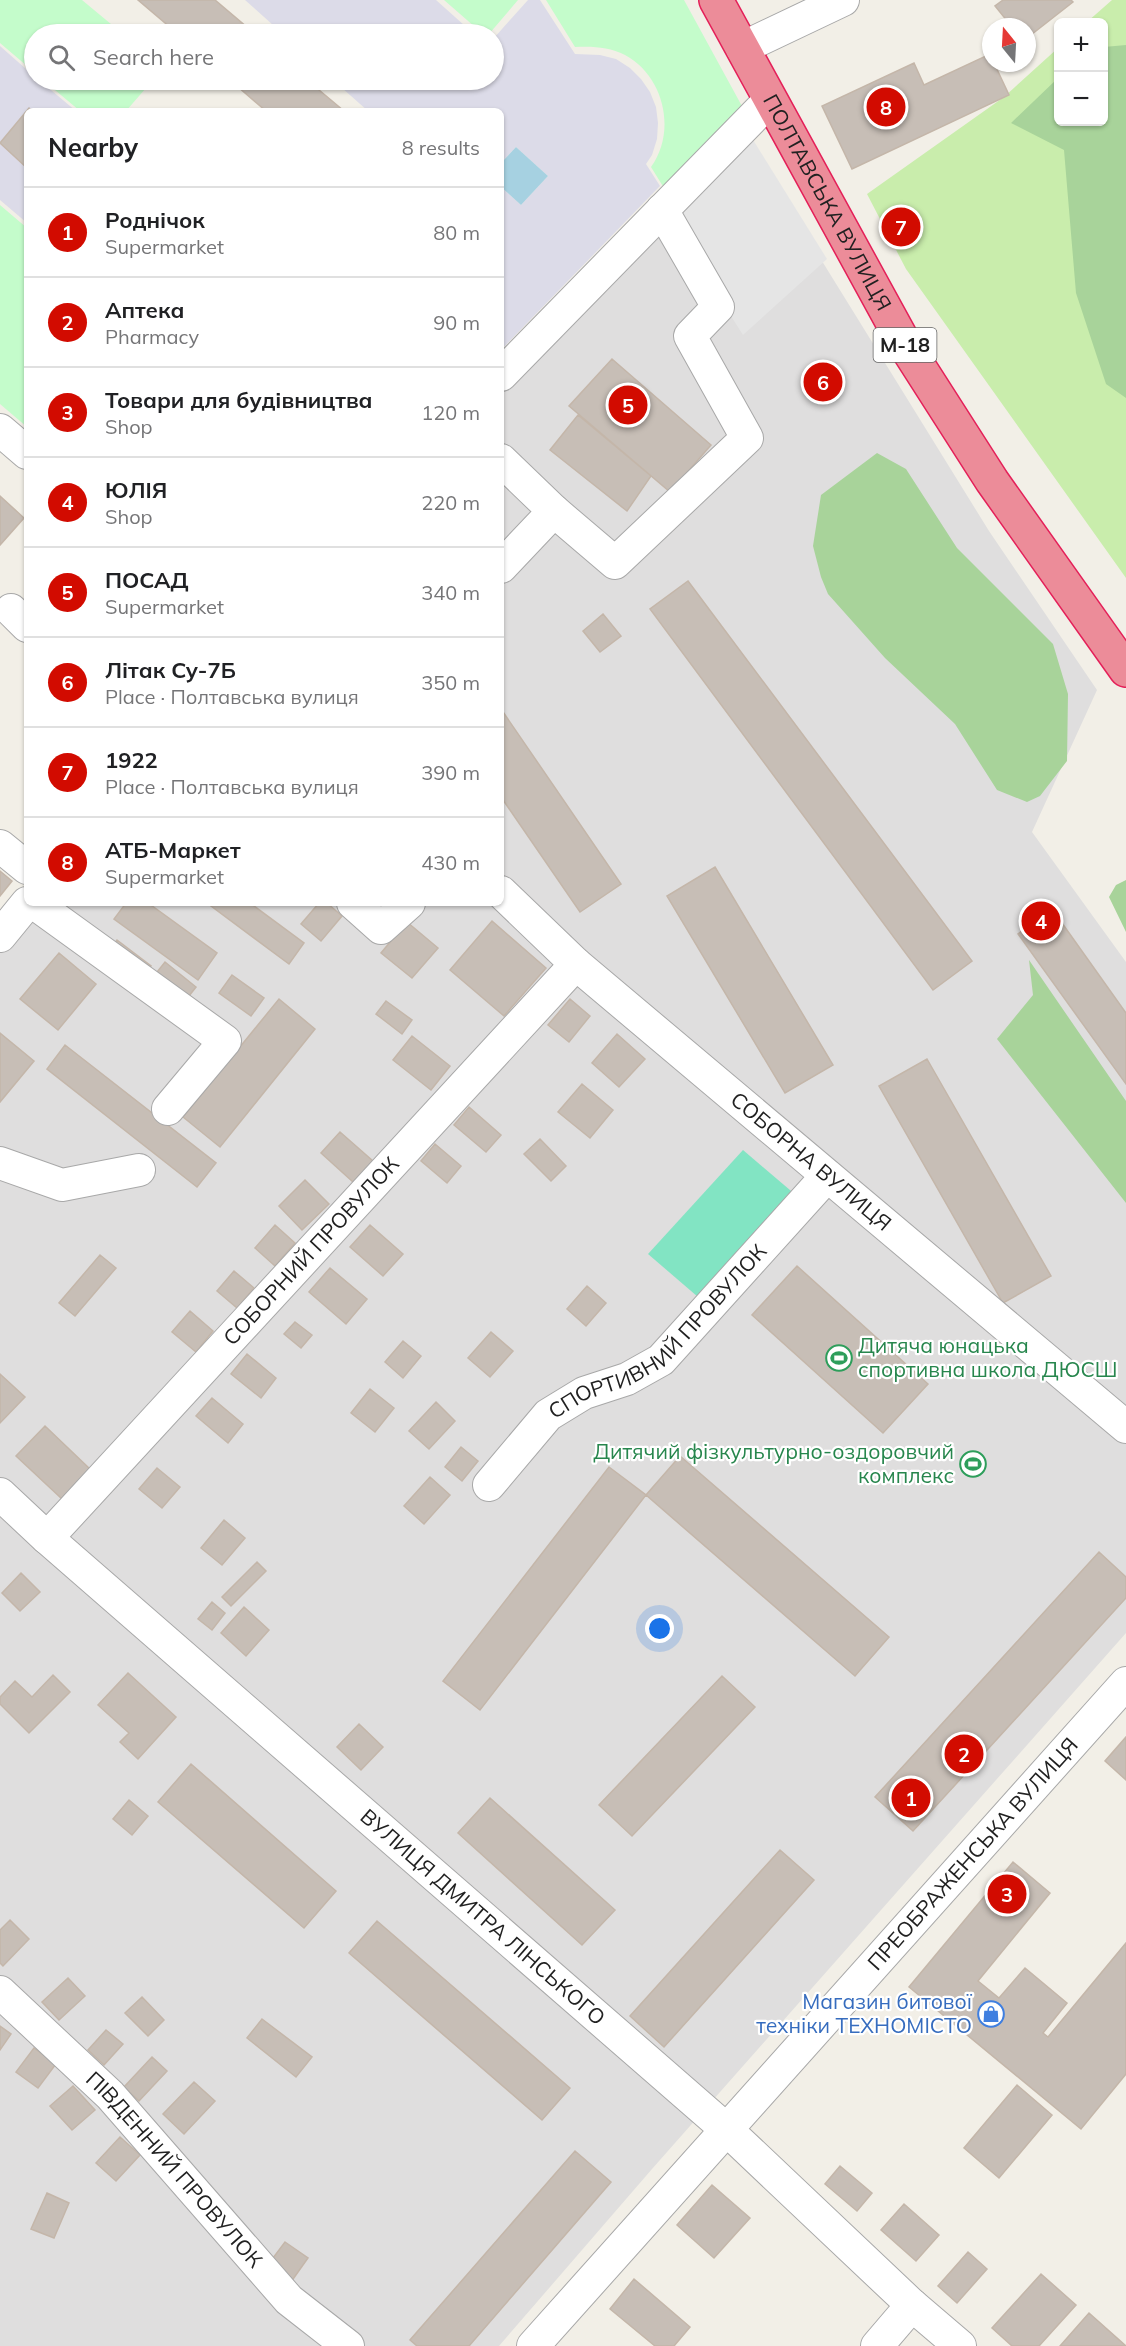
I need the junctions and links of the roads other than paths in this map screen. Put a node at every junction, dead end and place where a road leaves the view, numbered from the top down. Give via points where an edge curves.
1 (716, 0) edge
2 (843, 0) edge
3 (742, 48) junction
4 (770, 100) junction
5 (662, 210) junction
6 (504, 372) edge
7 (0, 430) edge
8 (24, 450) edge
9 (504, 463) edge
10 (554, 511) junction
11 (504, 564) edge
12 (1126, 670) edge
13 (0, 846) edge
14 (24, 866) edge
15 (504, 895) edge
16 (25, 906) edge
17 (38, 906) edge
18 (356, 906) edge
19 (406, 906) edge
20 (0, 936) edge
21 (576, 964) junction
22 (168, 1109) dead end
23 (0, 1163) edge
24 (139, 1170) dead end
25 (827, 1176) junction
26 (1126, 1427) edge
27 (489, 1485) dead end
28 (0, 1494) edge
29 (47, 1538) junction
30 (1126, 1683) edge
31 (0, 1992) edge
32 (727, 2130) junction
33 (912, 2305) junction
34 (348, 2346) edge
35 (533, 2346) edge
36 (877, 2346) edge
37 (960, 2346) edge

1 - 3 highway, ПОЛТАВСЬКА ВУЛИЦЯ / М-18
2 - 3 street
3 - 4 highway, ПОЛТАВСЬКА ВУЛИЦЯ / М-18
4 - 5 street
4 - 12 highway, ПОЛТАВСЬКА ВУЛИЦЯ / М-18 via 905,345 992,481
5 - 6 street
5 - 10 street via 718,307 690,336 747,438 615,563
7 - 8 street
9 - 10 street
10 - 11 street
13 - 14 street
15 - 21 street, СОБОРНА ВУЛИЦЯ
16 - 20 street
17 - 22 street via 225,1041
18 - 19 street via 381,928
21 - 25 street, СОБОРНА ВУЛИЦЯ
21 - 29 street, СОБОРНИЙ ПРОВУЛОК
23 - 24 street via 62,1185
25 - 26 street, СОБОРНА ВУЛИЦЯ
25 - 27 street, СПОРТИВНИЙ ПРОВУЛОК via 661,1360 627,1379 584,1393 548,1415
28 - 29 street, ВУЛИЦЯ ДМИТРА ЛІНСЬКОГО
29 - 32 street, ВУЛИЦЯ ДМИТРА ЛІНСЬКОГО
30 - 32 street, ПРЕОБРАЖЕНСЬКА ВУЛИЦЯ
31 - 34 street, ПІВДЕННИЙ ПРОВУЛОК via 110,2095 289,2300
32 - 33 street, ВУЛИЦЯ ДМИТРА ЛІНСЬКОГО
32 - 35 street, ПРЕОБРАЖЕНСЬКА ВУЛИЦЯ
33 - 36 street
33 - 37 street, ВУЛИЦЯ ДМИТРА ЛІНСЬКОГО

